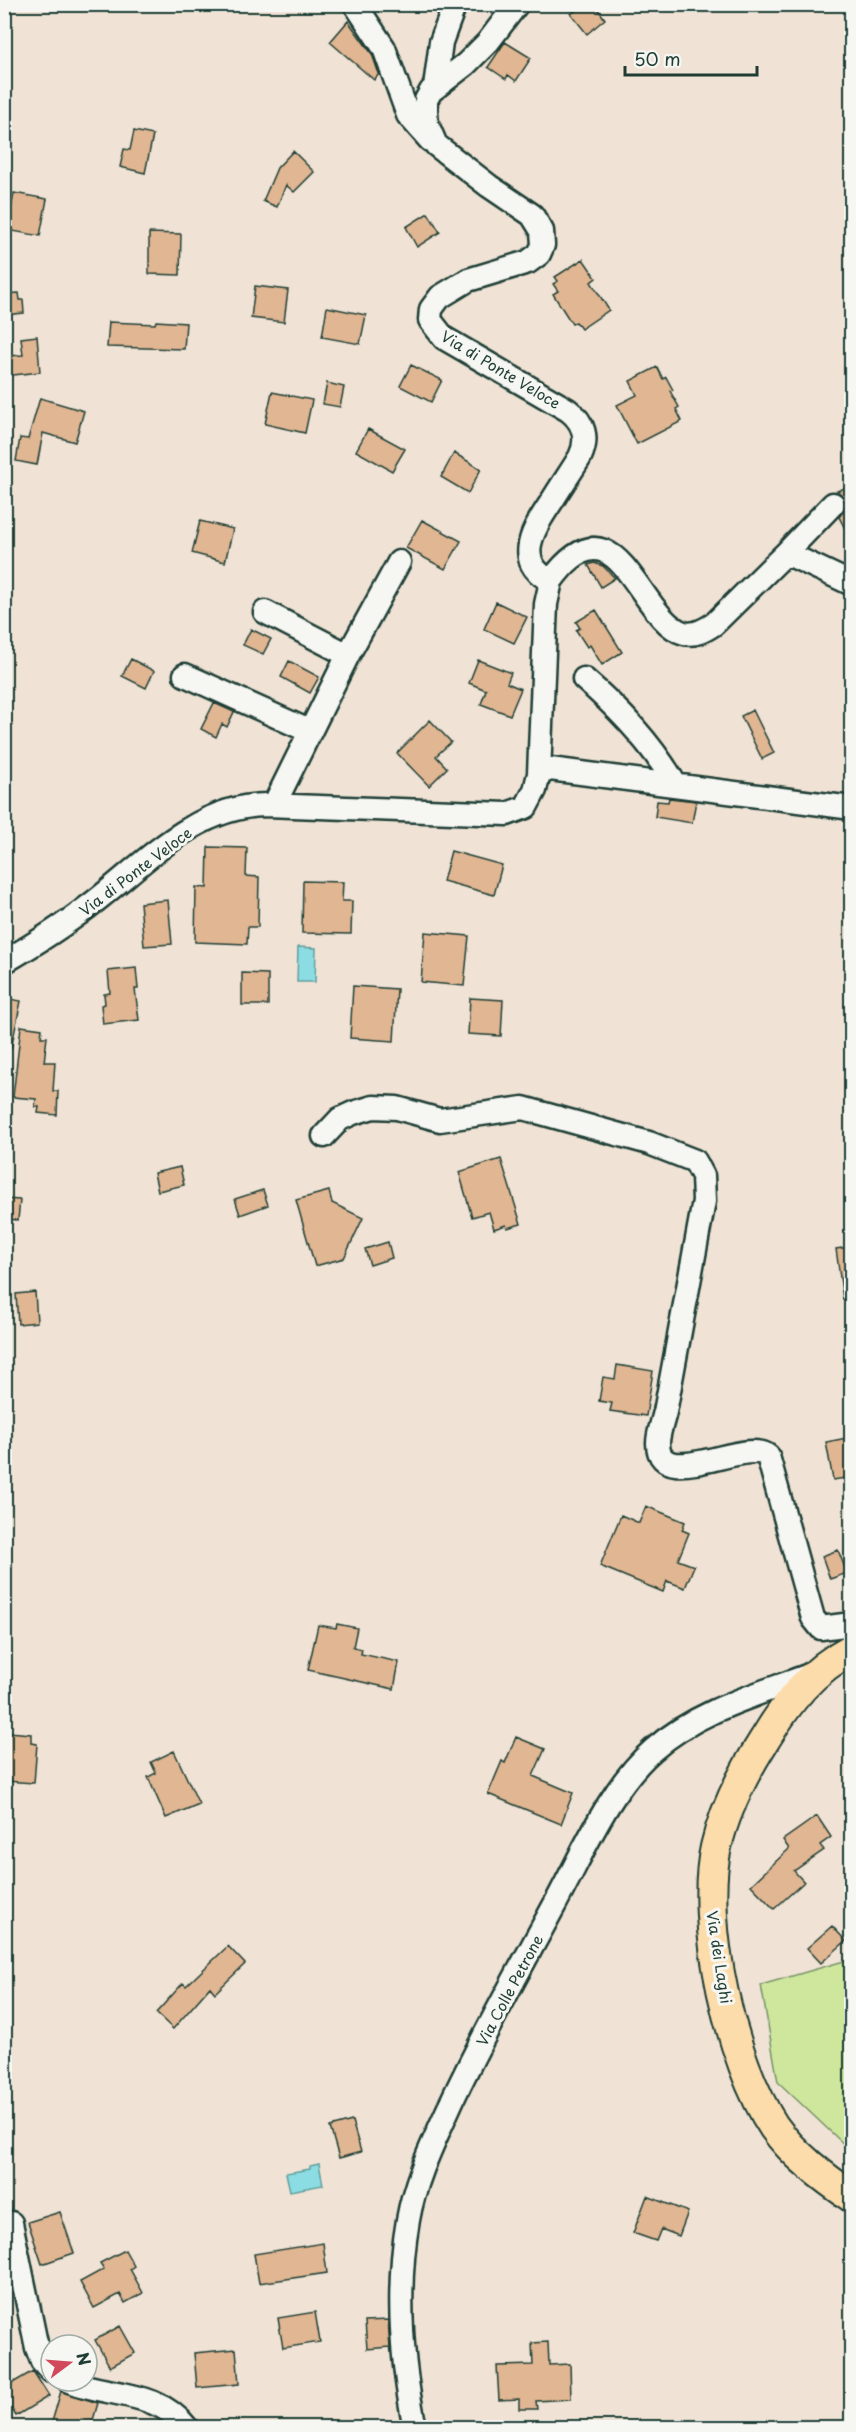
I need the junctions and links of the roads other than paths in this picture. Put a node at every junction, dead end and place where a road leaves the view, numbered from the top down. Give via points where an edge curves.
1 (355, 4) edge
2 (455, 4) edge
3 (517, 4) edge
4 (435, 87) junction
5 (435, 145) junction
6 (833, 504) dead end
7 (786, 553) junction
8 (399, 562) dead end
9 (551, 581) junction
10 (852, 584) edge
11 (265, 612) dead end
12 (348, 655) junction
13 (185, 675) dead end
14 (584, 679) dead end
15 (309, 731) junction
16 (543, 767) junction
17 (675, 784) junction
18 (274, 805) junction
19 (852, 808) edge
20 (4, 962) edge
21 (324, 1136) dead end
22 (852, 1627) edge
23 (852, 1649) edge
24 (815, 1673) junction
25 (852, 2197) edge
26 (11, 2223) dead end
27 (39, 2353) edge
28 (99, 2388) edge
29 (187, 2427) edge
30 (415, 2427) edge

1 - 5 street via 384,48 408,115
2 - 4 street via 441,42
3 - 4 street via 481,50
4 - 5 street via 425,106
5 - 9 street, Via di Ponte Veloce via 532,215 542,231 541,250 532,260 455,286 436,301 430,315 444,338 568,410 582,425 586,439 583,450 529,544 534,567
6 - 7 street
7 - 9 street via 720,619 696,633 682,633 669,623 620,562 606,552 581,554 562,567
7 - 10 street
8 - 12 street
9 - 16 street, Via di Ponte Veloce via 546,604
11 - 12 street
12 - 15 street
13 - 15 street
14 - 17 street via 625,718
15 - 18 street
16 - 17 street
16 - 18 street, Via di Ponte Veloce via 525,807 507,814
17 - 19 street
18 - 20 street, Via di Ponte Veloce via 230,810 198,823 56,930
21 - 22 street via 345,1116 373,1107 397,1108 440,1120 523,1108 649,1143 695,1161 704,1176 704,1201 658,1440 660,1452 668,1462 682,1465 752,1451 768,1456 813,1618 821,1628
23 - 24 main road, Via dei Laghi
24 - 25 main road, Via dei Laghi via 777,1718 725,1818 714,1861 713,1926 732,2027 764,2108 792,2148
24 - 30 street, Via Colle Petrone via 698,1719 639,1763 618,1791 502,2001 442,2122 408,2218 401,2317
26 - 27 street
28 - 29 street via 156,2402

